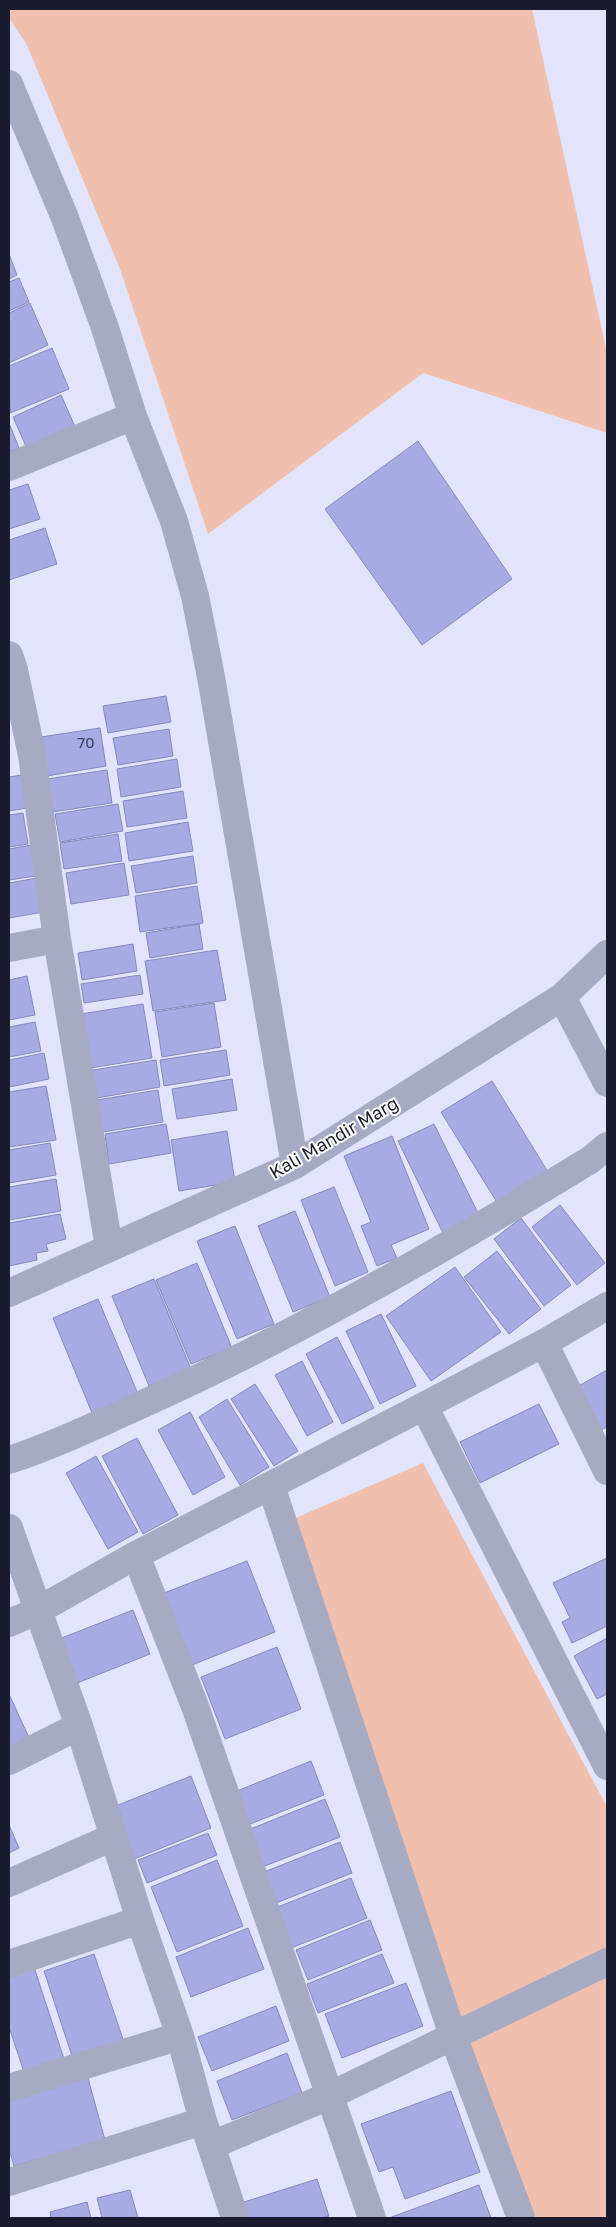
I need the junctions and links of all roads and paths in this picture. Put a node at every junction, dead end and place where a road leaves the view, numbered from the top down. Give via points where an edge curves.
1 (9, 84) edge
2 (133, 416) junction
3 (9, 467) edge
4 (9, 655) edge
5 (57, 939) junction
6 (9, 948) edge
7 (607, 954) edge
8 (562, 997) junction
9 (607, 1083) edge
10 (607, 1146) edge
11 (295, 1165) junction
12 (109, 1247) junction
13 (9, 1293) edge
14 (607, 1306) edge
15 (544, 1343) junction
16 (424, 1406) junction
17 (9, 1460) edge
18 (607, 1472) edge
19 (271, 1486) junction
20 (9, 1528) edge
21 (136, 1555) junction
22 (14, 1561) edge
23 (37, 1611) junction
24 (9, 1623) edge
25 (79, 1726) junction
26 (9, 1761) edge
27 (607, 1766) edge
28 (113, 1837) junction
29 (9, 1884) edge
30 (140, 1920) junction
31 (607, 1962) edge
32 (9, 1964) edge
33 (180, 2036) junction
34 (453, 2036) junction
35 (9, 2088) edge
36 (329, 2096) junction
37 (208, 2133) junction
38 (9, 2182) edge
39 (235, 2218) edge
40 (372, 2218) edge
41 (521, 2218) edge

1 - 2 street via 65,218
2 - 3 street
2 - 11 street via 174,520 195,596
4 - 5 street via 32,755
5 - 6 street
5 - 12 street
7 - 8 street, Kali Mandir Marg
8 - 9 street
8 - 11 street, Kali Mandir Marg
10 - 17 street via 590,1160 456,1241 301,1326 188,1384
11 - 12 street, Kali Mandir Marg
12 - 13 street, Kali Mandir Marg
14 - 15 street
15 - 16 street
15 - 18 street
16 - 19 street
16 - 27 street
19 - 21 street
19 - 34 street
20 - 22 street
21 - 23 street
21 - 36 street via 196,1709
22 - 23 street
23 - 24 street
23 - 25 street
25 - 26 street
25 - 28 street
28 - 29 street
28 - 30 street
30 - 32 street
30 - 33 street
31 - 34 street
33 - 35 street
33 - 37 street
34 - 36 street
34 - 41 street
36 - 37 street
36 - 40 street
37 - 38 street
37 - 39 street

